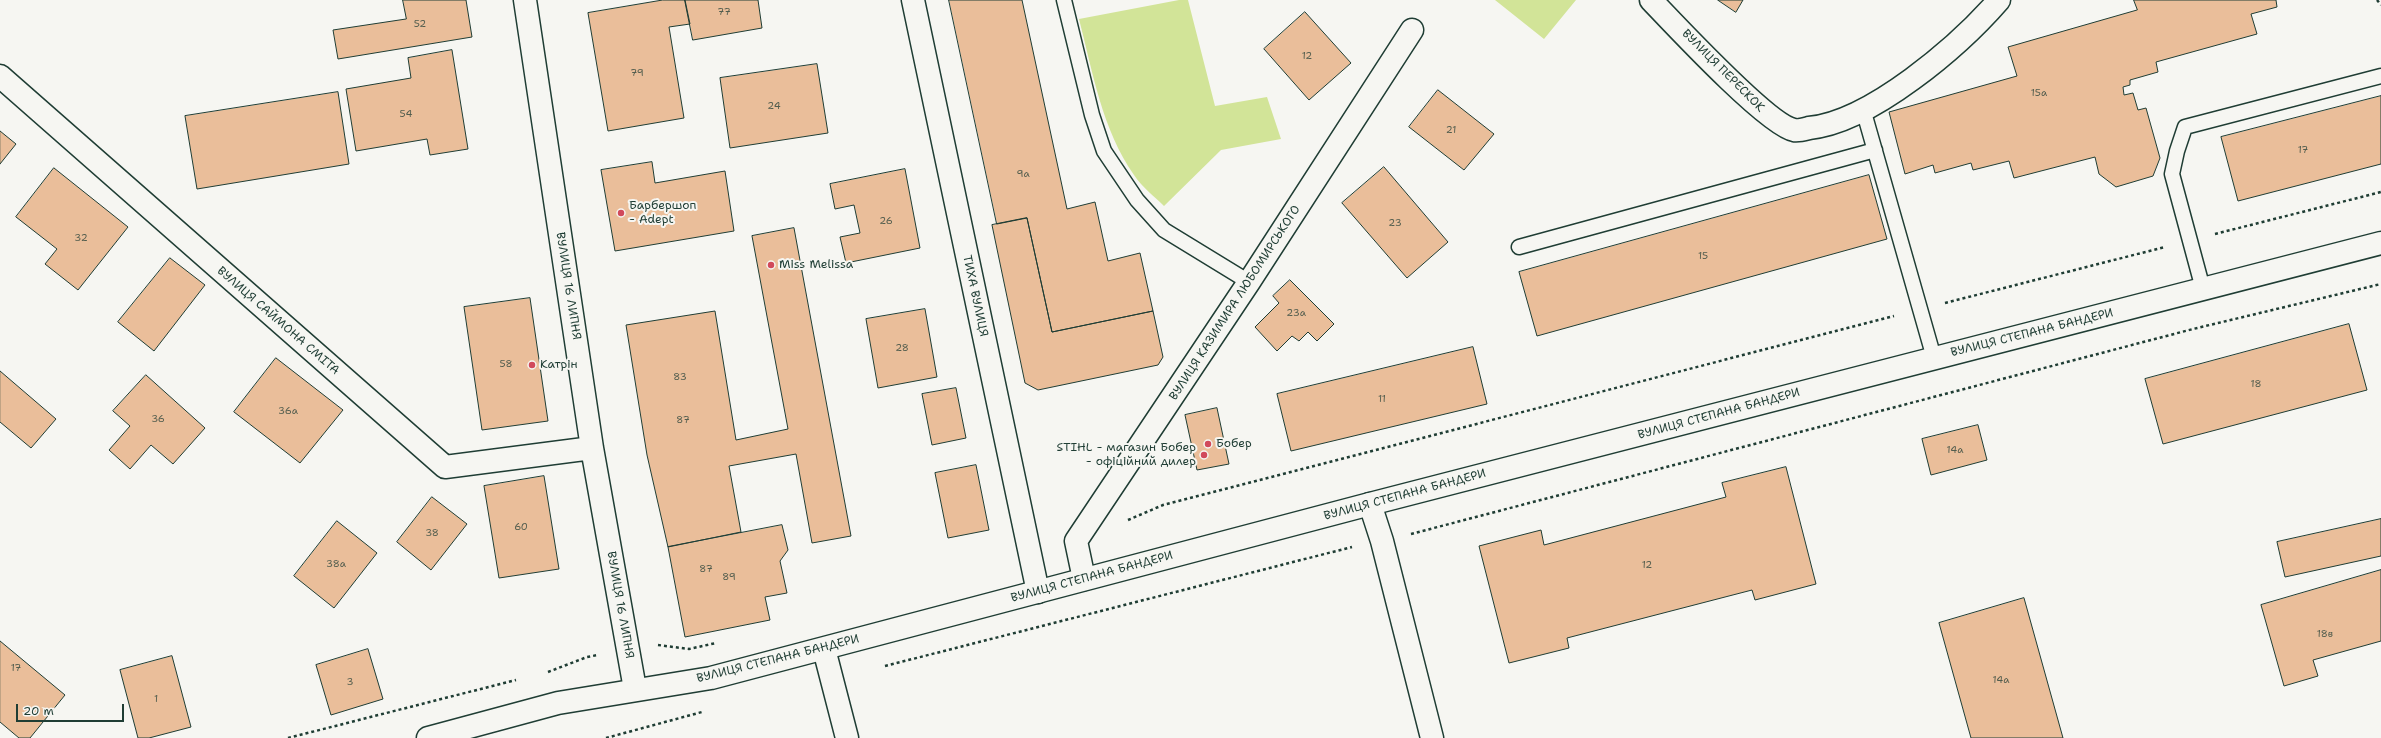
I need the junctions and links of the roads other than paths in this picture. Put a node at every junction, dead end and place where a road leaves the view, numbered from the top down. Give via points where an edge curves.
1 (525, 0) edge
2 (913, 0) edge
3 (1064, 0) edge
4 (1650, 0) edge
5 (1999, 0) edge
6 (1412, 30) dead end
7 (0, 76) edge
8 (2381, 76) edge
9 (1863, 109) junction
10 (1875, 150) junction
11 (2381, 243) edge
12 (1519, 247) dead end
13 (1249, 282) junction
14 (2203, 289) junction
15 (1934, 358) junction
16 (592, 448) junction
17 (1370, 504) junction
18 (1084, 579) junction
19 (1038, 592) junction
20 (824, 649) junction
21 (635, 689) junction
22 (428, 738) edge
23 (847, 738) edge
24 (1432, 738) edge

1 - 16 street, ВУЛИЦЯ 16 ЛИПНЯ
2 - 19 street, ТИХА ВУЛИЦЯ
3 - 13 lane via 1092,115 1104,151 1137,200 1164,230
4 - 9 street, ВУЛИЦЯ ПЕРЕСКОК via 1766,114 1794,130 1828,126
5 - 9 street, ВУЛИЦЯ ПЕРЕСКОК via 1984,17 1905,86
6 - 13 street, ВУЛИЦЯ КАЗИМИРА ЛЮБОМИРСЬКОГО
7 - 16 street, ВУЛИЦЯ САЙМОНА СМІТА via 445,467
8 - 14 lane via 2185,127 2172,174
9 - 10 lane
10 - 12 lane
10 - 15 lane
11 - 14 street, ВУЛИЦЯ СТЕПАНА БАНДЕРИ
13 - 18 street, ВУЛИЦЯ КАЗИМИРА ЛЮБОМИРСЬКОГО via 1076,541
14 - 15 street, ВУЛИЦЯ СТЕПАНА БАНДЕРИ
15 - 17 street, ВУЛИЦЯ СТЕПАНА БАНДЕРИ
16 - 21 street, ВУЛИЦЯ 16 ЛИПНЯ
17 - 18 street, ВУЛИЦЯ СТЕПАНА БАНДЕРИ
17 - 24 street via 1382,541
18 - 19 street, ВУЛИЦЯ СТЕПАНА БАНДЕРИ
19 - 20 street, ВУЛИЦЯ СТЕПАНА БАНДЕРИ
20 - 21 street, ВУЛИЦЯ СТЕПАНА БАНДЕРИ via 711,678
20 - 23 street
21 - 22 street, ВУЛИЦЯ СТЕПАНА БАНДЕРИ via 558,703

